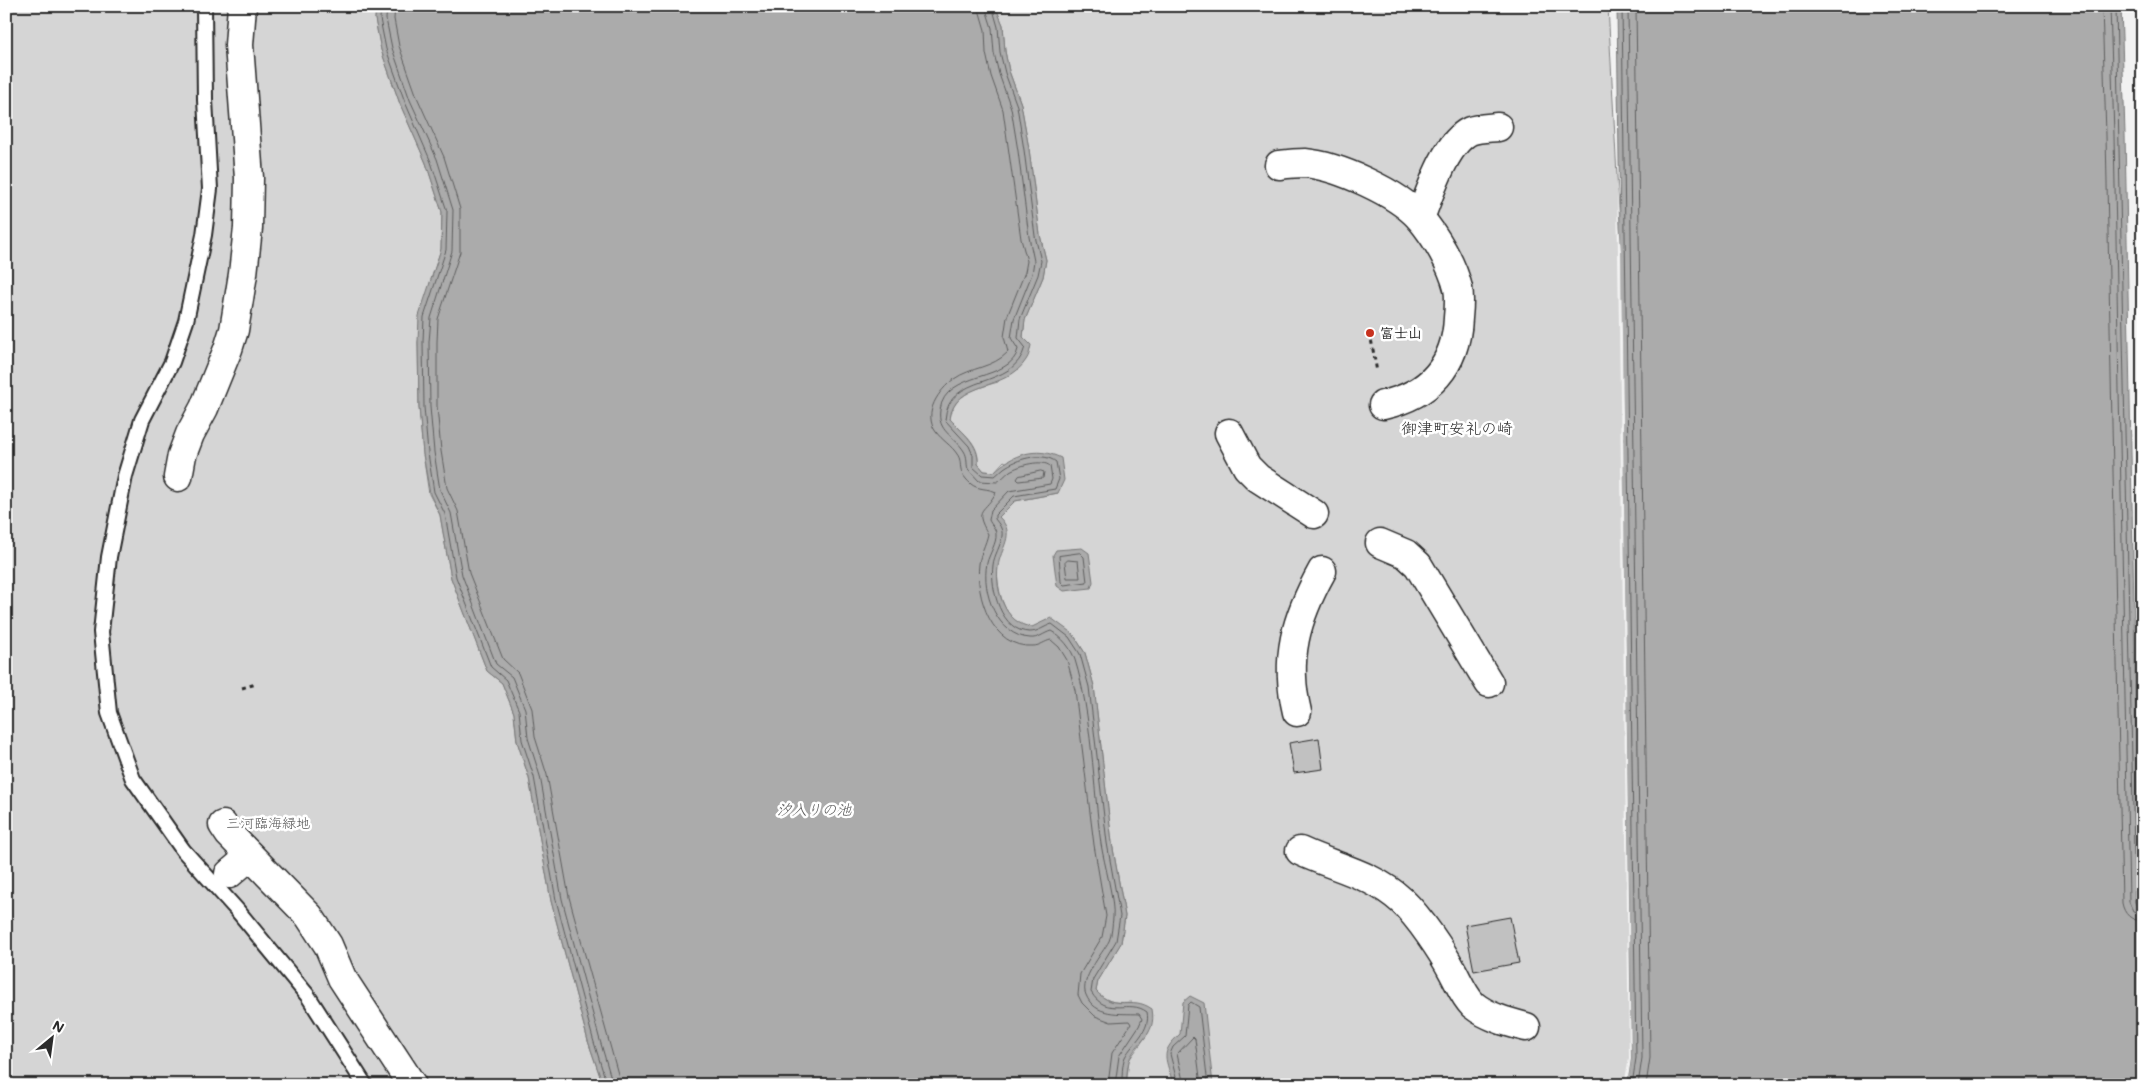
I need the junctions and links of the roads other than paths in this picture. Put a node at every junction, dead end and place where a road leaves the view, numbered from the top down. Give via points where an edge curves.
1 (204, 6) edge
2 (242, 6) edge
3 (1498, 127) dead end
4 (1279, 165) dead end
5 (1420, 218) junction
6 (1383, 405) road end
7 (1229, 433) dead end
8 (178, 477) dead end
9 (1314, 514) dead end
10 (1380, 543) dead end
11 (1322, 571) dead end
12 (1489, 683) dead end
13 (1297, 712) dead end
14 (223, 825) dead end
15 (1300, 851) dead end
16 (250, 856) junction
17 (229, 874) dead end
18 (1526, 1027) dead end
19 (365, 1085) edge
20 (412, 1085) edge

1 - 19 lane via 210,189 204,235 186,321 172,362 142,420 125,476 110,557 101,632 109,713 133,779 184,850 308,996
2 - 8 street via 239,45 248,141 237,201 244,265 234,330 204,408 190,434
3 - 5 street via 1472,130 1462,136 1440,170
4 - 5 street via 1306,163 1340,172 1386,193
5 - 6 street via 1455,278 1459,304 1457,335 1444,368 1433,381 1401,401
7 - 9 street via 1247,467 1258,478
10 - 12 street via 1406,554 1418,565
11 - 13 street via 1307,599 1294,643 1291,672
14 - 16 street
15 - 18 street via 1360,874 1394,894 1411,910 1472,1004 1486,1014
16 - 17 street
16 - 20 street via 309,916 347,986

